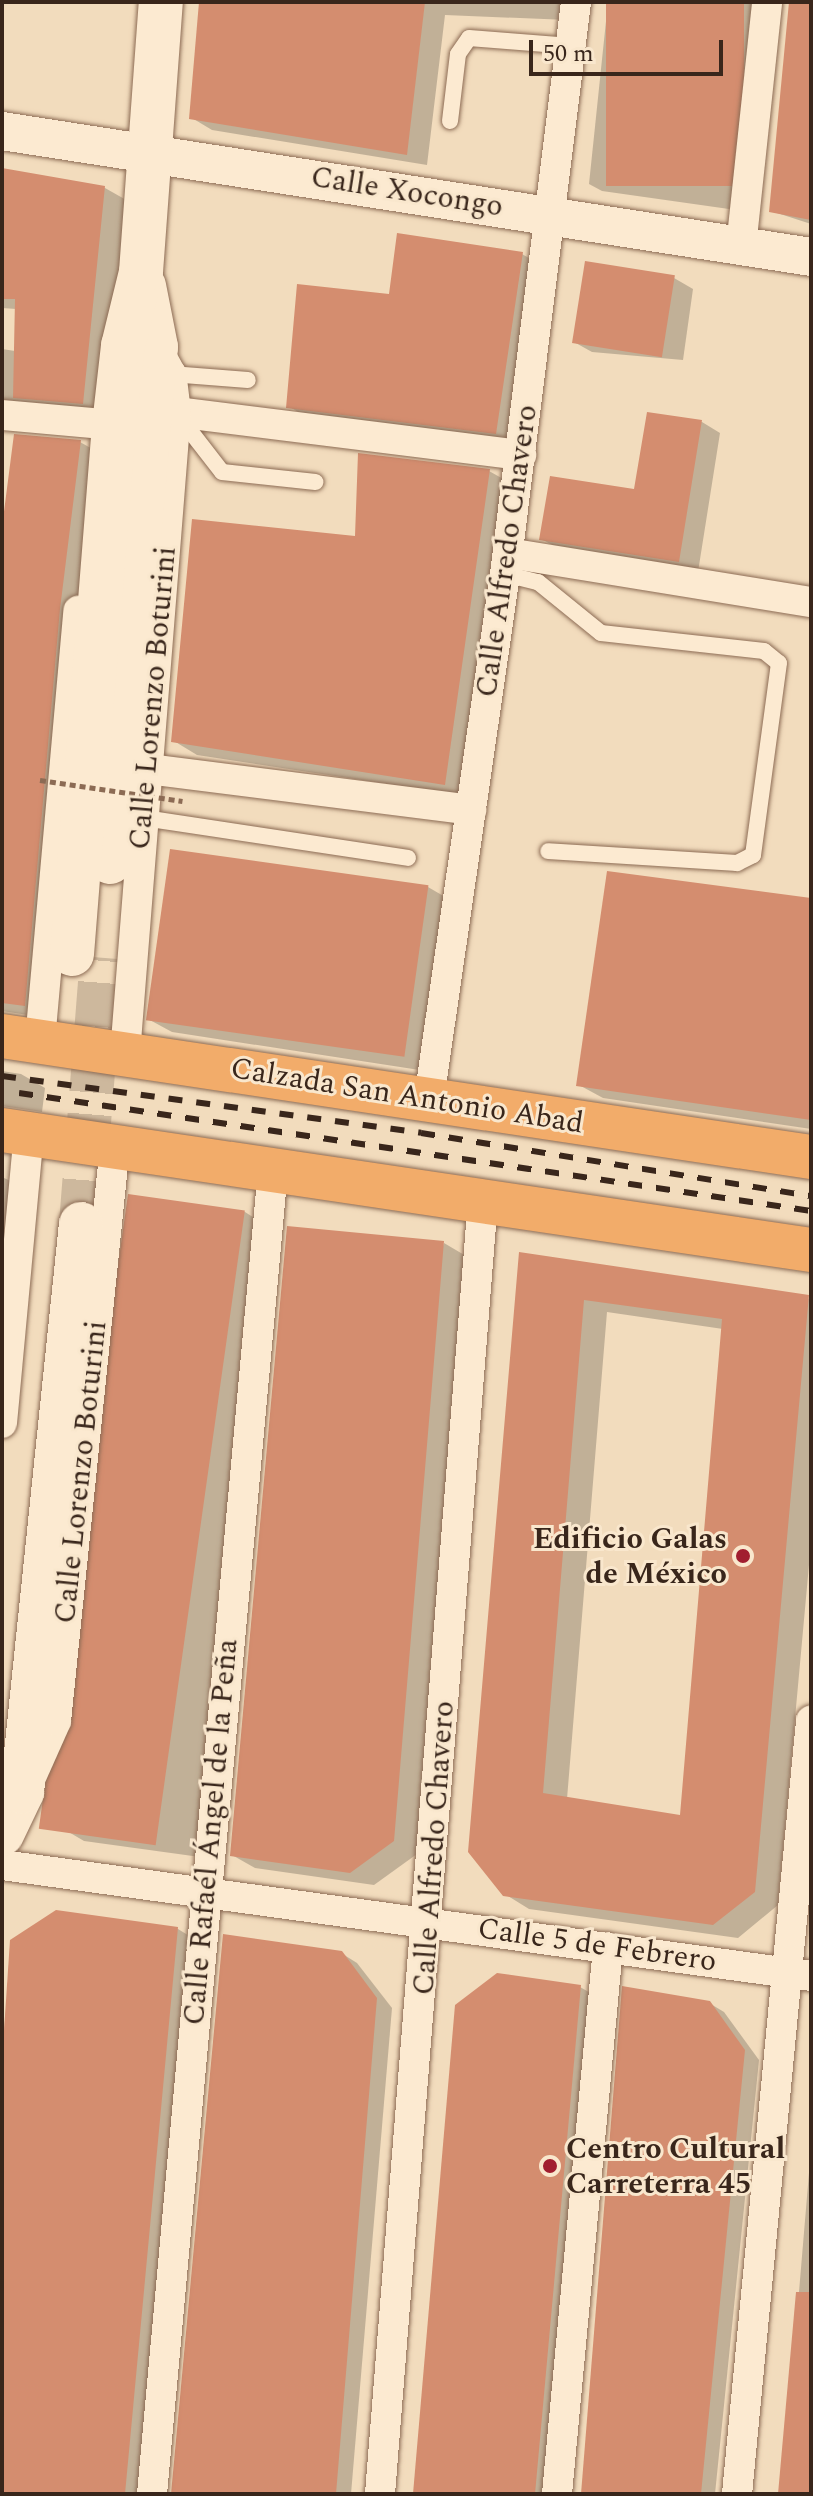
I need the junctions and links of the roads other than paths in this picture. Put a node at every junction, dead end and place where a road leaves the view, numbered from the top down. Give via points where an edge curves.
1 (161, 2) edge
2 (576, 2) edge
3 (767, 2) edge
4 (571, 46) junction
5 (450, 121) dead end
6 (2, 131) edge
7 (147, 153) junction
8 (553, 214) junction
9 (741, 247) junction
10 (811, 257) edge
11 (141, 272) junction
12 (164, 361) junction
13 (248, 380) dead end
14 (176, 412) junction
15 (2, 415) edge
16 (114, 425) junction
17 (521, 455) junction
18 (315, 482) dead end
19 (506, 564) junction
20 (811, 602) edge
21 (148, 769) junction
22 (471, 810) junction
23 (144, 818) junction
24 (548, 851) dead end
25 (408, 858) dead end
26 (21, 1038) edge
27 (125, 1054) junction
28 (429, 1099) junction
29 (15, 1132) edge
30 (115, 1145) junction
31 (811, 1157) edge
32 (273, 1169) junction
33 (483, 1201) junction
34 (811, 1250) edge
35 (2, 1423) edge
36 (2, 1719) edge
37 (811, 1721) edge
38 (22, 1792) junction
39 (2, 1834) edge
40 (2, 1865) edge
41 (205, 1889) junction
42 (429, 1921) junction
43 (608, 1947) junction
44 (800, 1974) edge
45 (152, 2494) edge
46 (380, 2494) edge
47 (557, 2494) edge
48 (737, 2494) edge

1 - 7 main road, Calle Lorenzo Boturini
2 - 4 street, Calle Alfredo Chavero
3 - 9 street
4 - 5 lane via 469,38 458,54
4 - 8 street, Calle Alfredo Chavero
6 - 7 street, Calle Xocongo
7 - 8 street, Calle Xocongo
7 - 11 main road, Calle Lorenzo Boturini
8 - 9 street, Calle Xocongo
8 - 17 street, Calle Alfredo Chavero
9 - 10 street, Calle Xocongo
11 - 12 main road, Calle Lorenzo Boturini
11 - 16 main road, Calle Lorenzo Boturini via 123,346
12 - 13 lane
12 - 14 street, Calle Lorenzo Boturini
12 - 16 main road, Calle Lorenzo Boturini via 87,956
14 - 17 street
14 - 18 lane via 222,472
14 - 21 street, Calle Lorenzo Boturini
15 - 16 street
16 - 26 street, Calle Lorenzo Boturini via 99,442 91,472
17 - 19 street, Calle Alfredo Chavero
19 - 20 street
19 - 22 street, Calle Alfredo Chavero
19 - 24 lane via 538,582 601,633 764,651 779,663 753,855 737,863
21 - 22 street
21 - 23 street, Calle Lorenzo Boturini
22 - 28 street, Calle Alfredo Chavero
23 - 25 lane
23 - 27 street, Calle Lorenzo Boturini
26 - 27 highway, Calzada San Antonio Abad
27 - 28 highway, Calzada San Antonio Abad
28 - 31 highway, Calzada San Antonio Abad
29 - 30 highway
29 - 35 street
30 - 32 highway
30 - 38 street, Calle Lorenzo Boturini via 56,1721
32 - 33 highway
32 - 41 street, Calle Rafaél Ángel de la Peña
33 - 34 highway
33 - 42 street, Calle Alfredo Chavero
36 - 38 main road, Calle Lorenzo Boturini via 65,1222
37 - 44 street
38 - 39 main road, Calle Lorenzo Boturini
40 - 41 street, Calle 5 de Febrero
41 - 42 street, Calle 5 de Febrero
41 - 45 street, Calle Rafaél Ángel de la Peña
42 - 43 street, Calle 5 de Febrero
42 - 46 street, Calle Alfredo Chavero
43 - 44 street, Calle 5 de Febrero
43 - 47 street
44 - 48 street

